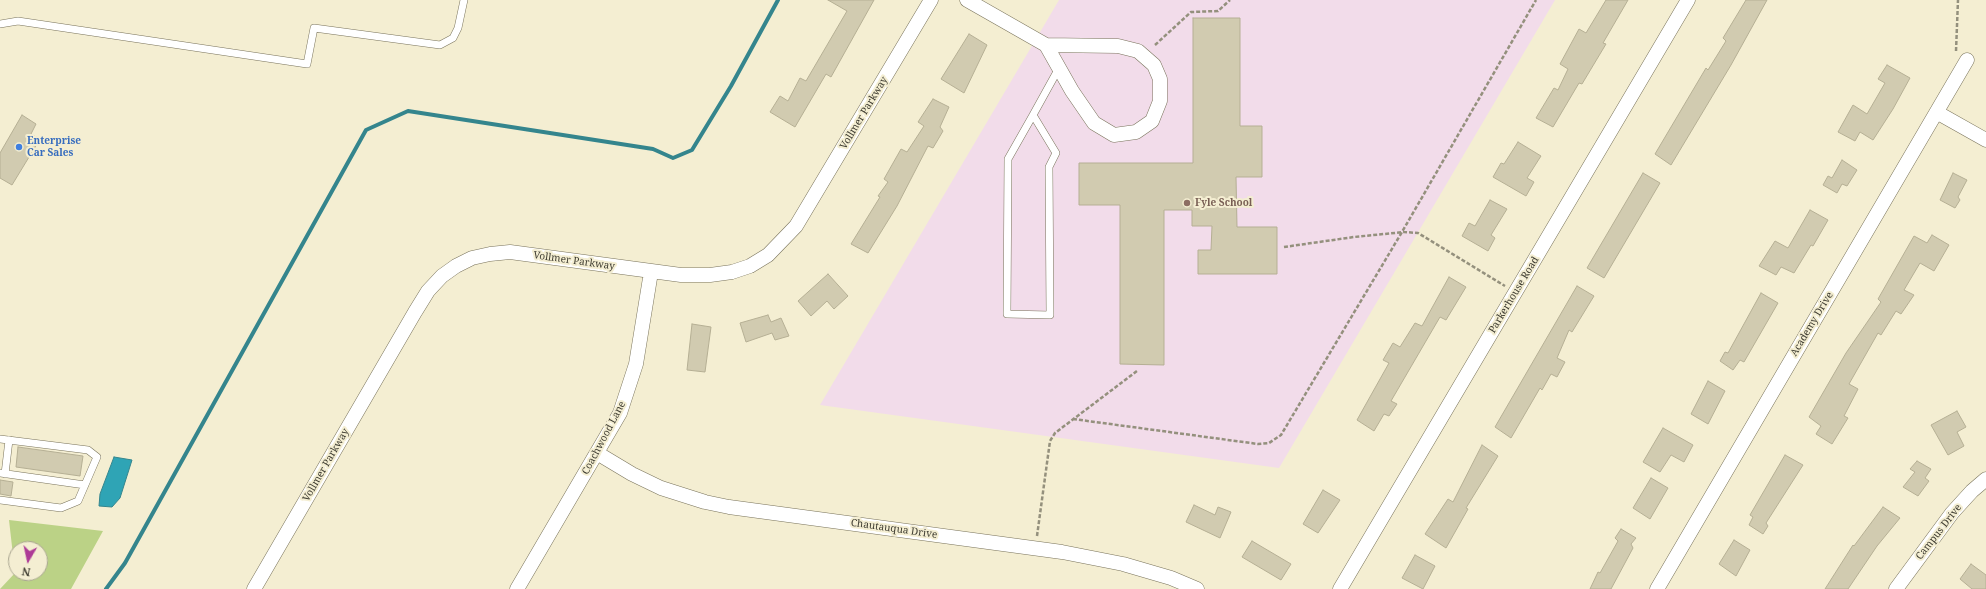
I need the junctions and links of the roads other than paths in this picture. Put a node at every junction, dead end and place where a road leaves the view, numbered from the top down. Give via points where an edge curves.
1 (464, 0) edge
2 (931, 0) edge
3 (967, 0) edge
4 (1688, 0) edge
5 (0, 24) edge
6 (1046, 45) junction
7 (1962, 57) road end
8 (1059, 68) junction
9 (1938, 113) junction
10 (1033, 115) junction
11 (1986, 140) edge
12 (651, 272) junction
13 (0, 439) edge
14 (10, 440) junction
15 (597, 453) junction
16 (2, 474) edge
17 (1986, 479) edge
18 (85, 485) junction
19 (0, 500) edge
20 (254, 589) edge
21 (517, 589) edge
22 (1197, 589) edge
23 (1340, 589) edge
24 (1657, 589) edge
25 (1896, 589) edge

1 - 5 lane via 458,28 453,38 440,45 314,28 307,64 18,21
2 - 12 street, Vollmer Parkway via 807,210 782,242 750,266 732,272 710,276
3 - 6 street
4 - 23 street, Parkerhouse Road
6 - 8 street
6 - 8 street via 1118,46 1138,51 1154,65 1160,79 1160,101 1152,121 1136,132 1114,135 1094,123
7 - 9 street, Academy Drive
8 - 10 lane
9 - 11 street
9 - 24 street, Academy Drive
10 - 10 lane via 1056,154 1049,167 1050,315 1007,314 1008,159
12 - 15 street, Coachwood Lane via 636,364 620,413
12 - 20 street, Vollmer Parkway via 510,252 472,258 442,276 428,291 415,312
13 - 14 lane
14 - 16 lane
14 - 18 lane via 88,450 97,457
15 - 21 street, Coachwood Lane
15 - 22 street, Chautauqua Drive via 661,488 705,502 1123,564 1171,578
16 - 18 lane
17 - 25 street, Campus Drive via 1952,513
18 - 19 lane via 78,501 61,508

